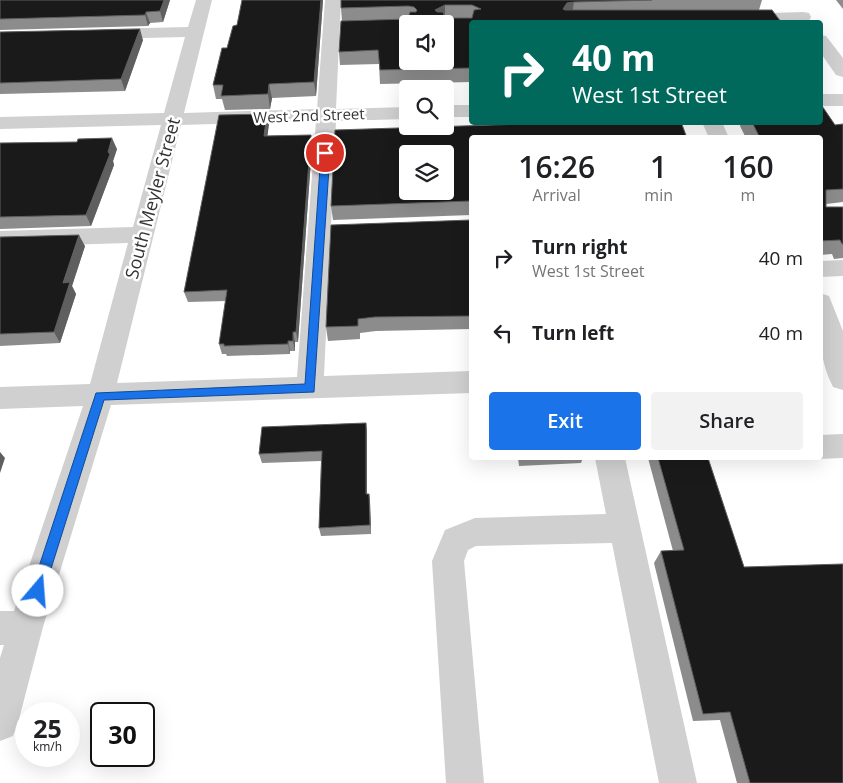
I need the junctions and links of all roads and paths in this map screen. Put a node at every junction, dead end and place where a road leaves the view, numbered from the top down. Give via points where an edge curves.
1 (204, 0) edge
2 (334, 0) edge
3 (791, 0) edge
4 (726, 19) edge
5 (805, 20) edge
6 (195, 32) junction
7 (88, 34) edge
8 (823, 44) edge
9 (843, 71) edge
10 (823, 100) edge
11 (843, 100) edge
12 (469, 111) edge
13 (454, 112) edge
14 (399, 113) edge
15 (328, 115) junction
16 (173, 119) junction
17 (0, 123) edge
18 (141, 235) junction
19 (0, 239) edge
20 (843, 268) edge
21 (823, 269) edge
22 (823, 311) edge
23 (836, 372) edge
24 (469, 382) edge
25 (310, 388) junction
26 (100, 396) junction
27 (0, 398) edge
28 (843, 446) edge
29 (823, 447) edge
30 (610, 460) edge
31 (625, 528) junction
32 (13, 628) edge
33 (0, 723) edge
34 (465, 783) edge
35 (678, 783) edge

1 - 6 street, South Meyler Street
2 - 15 street via 342,28
3 - 5 street
4 - 5 street
6 - 7 street
6 - 16 street, South Meyler Street
8 - 9 street
10 - 11 street
12 - 13 street
14 - 15 street, West 2nd Street
15 - 16 street, West 2nd Street
15 - 25 street via 330,230
16 - 17 street, West 2nd Street
16 - 18 street, South Meyler Street
18 - 19 street
18 - 26 street, South Meyler Street
20 - 21 street
22 - 23 street via 831,334
24 - 25 street
25 - 26 street
26 - 27 street
26 - 32 street, South Meyler Street
28 - 29 street
30 - 31 street
31 - 34 street via 475,532 456,540 448,561
31 - 35 street
32 - 33 street, South Meyler Street

